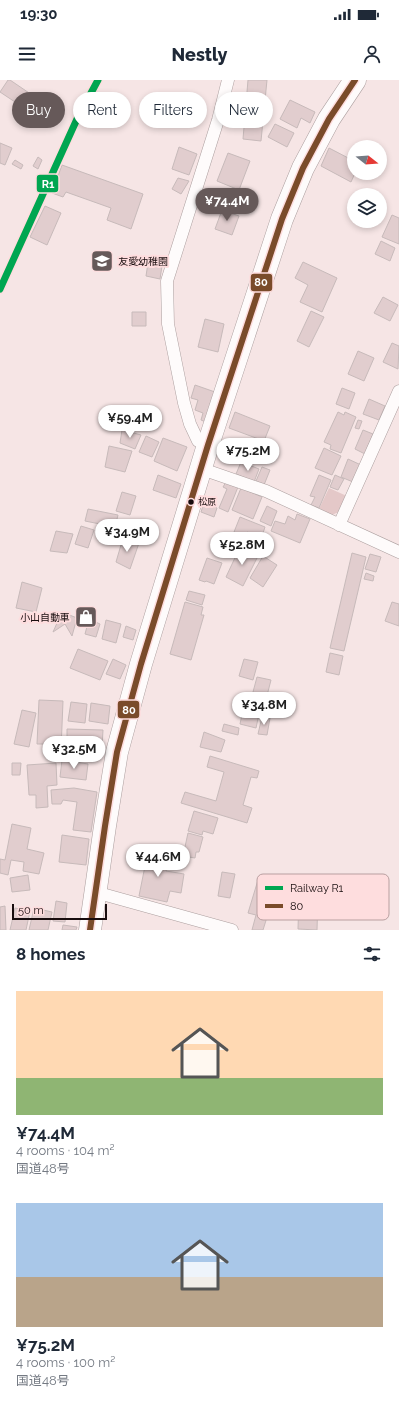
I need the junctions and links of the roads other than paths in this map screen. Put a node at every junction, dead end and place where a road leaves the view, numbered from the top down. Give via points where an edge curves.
1 (228, 80) edge
2 (355, 80) edge
3 (399, 391) edge
4 (208, 445) junction
5 (202, 469) junction
6 (340, 525) junction
7 (399, 552) edge
8 (95, 892) junction
9 (90, 930) edge
10 (232, 930) edge

1 - 4 street via 218,120 167,281 168,324 184,403 198,441
2 - 4 highway via 329,119 303,168 282,219
3 - 6 street
4 - 5 highway
5 - 6 street via 266,491
5 - 8 highway via 141,664 119,745
6 - 7 street
8 - 9 highway
8 - 10 street

